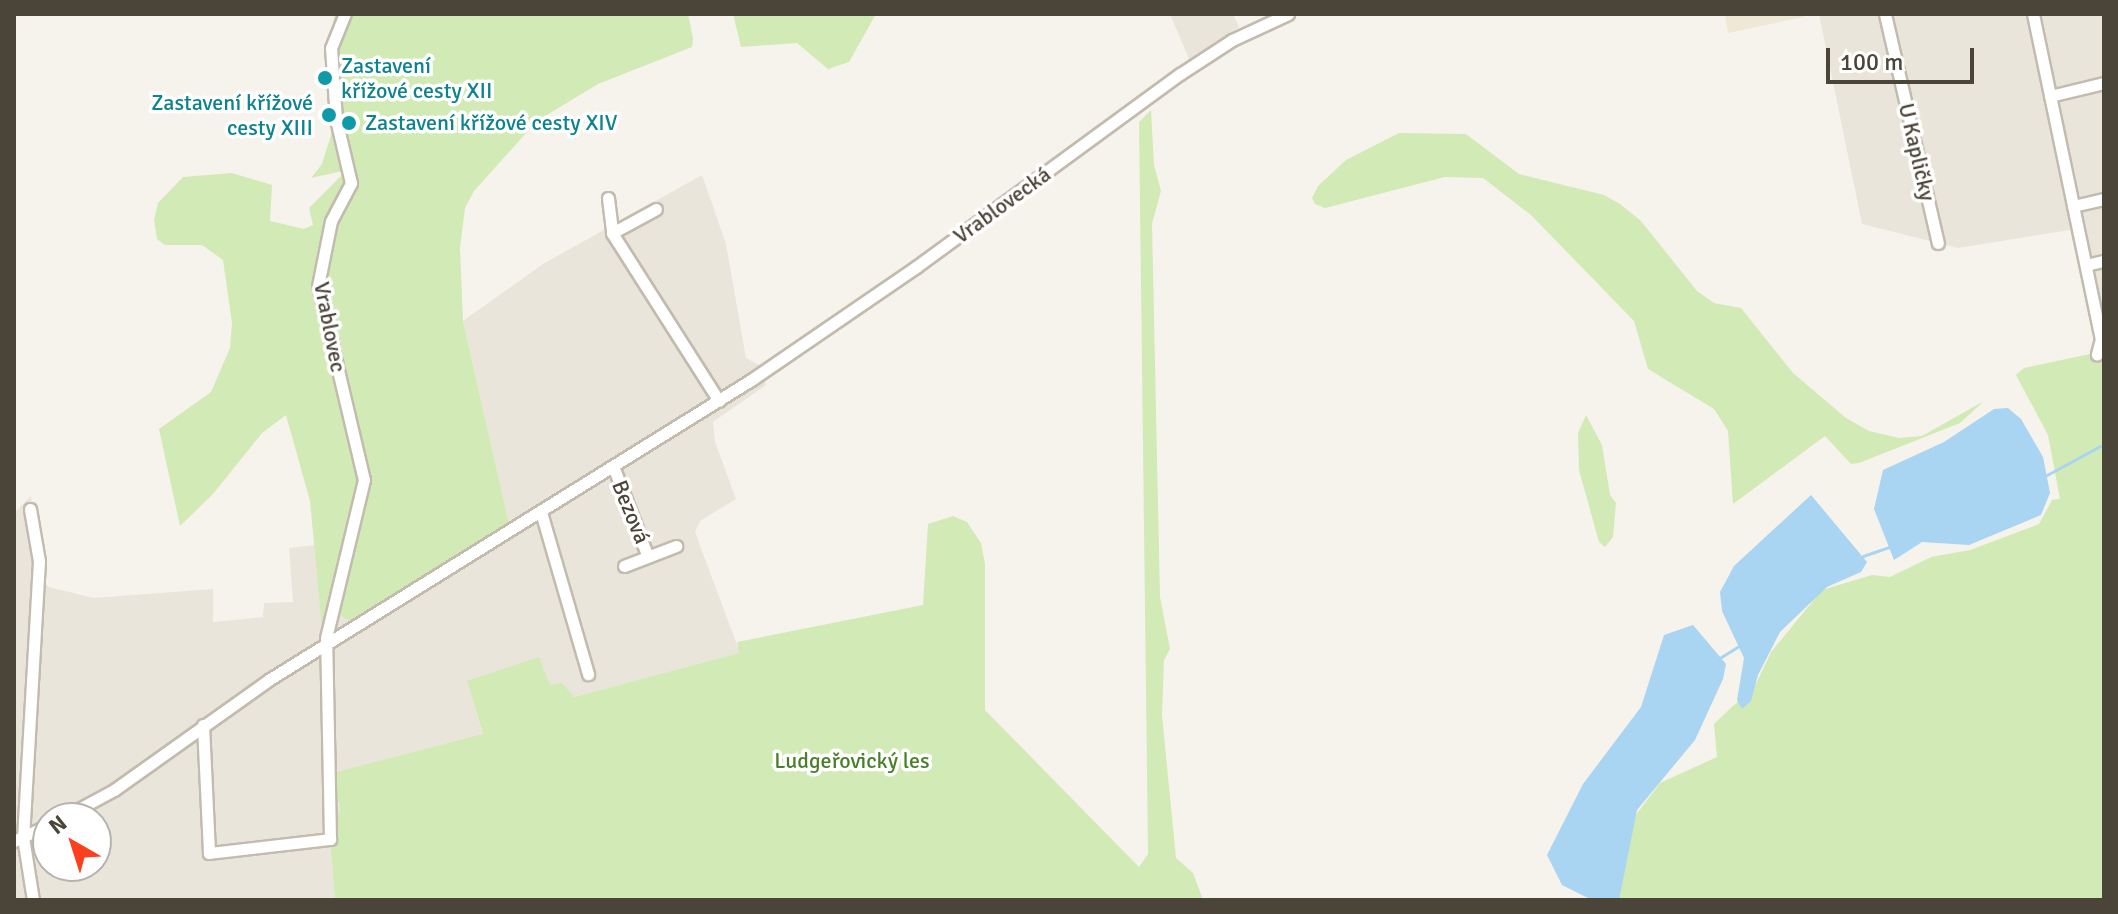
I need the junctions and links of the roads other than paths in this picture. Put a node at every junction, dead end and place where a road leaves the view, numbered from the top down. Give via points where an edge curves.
1 (345, 14) edge
2 (1288, 14) edge
3 (1885, 14) edge
4 (2033, 14) edge
5 (2104, 83) edge
6 (2050, 96) junction
7 (608, 198) dead end
8 (2104, 199) edge
9 (2073, 206) junction
10 (656, 209) dead end
11 (612, 233) junction
12 (1938, 243) dead end
13 (2104, 261) edge
14 (2086, 265) junction
15 (2097, 354) dead end
16 (719, 401) junction
17 (613, 466) junction
18 (30, 509) dead end
19 (541, 512) junction
20 (676, 546) dead end
21 (648, 557) junction
22 (624, 566) dead end
23 (326, 645) junction
24 (588, 674) dead end
25 (203, 725) junction
26 (92, 802) edge
27 (19, 839) edge
28 (33, 900) edge

1 - 23 street, Vrablovec via 331,48 336,119 351,183 331,221 318,286 364,480
2 - 16 street, Vrablovecká via 1232,40 1180,74 916,267
3 - 12 street, U Kapličky
4 - 6 street
5 - 6 street
6 - 9 street
7 - 11 street
8 - 9 street
9 - 14 street
10 - 11 street
11 - 16 street
13 - 14 street
14 - 15 street via 2101,339
16 - 17 street
17 - 19 street
17 - 21 street, Bezová
18 - 27 street via 39,561
19 - 23 street
19 - 24 street
20 - 21 street, Bezová
21 - 22 street, Bezová
23 - 25 street
23 - 25 street, Vrablovec via 330,839 209,853
25 - 26 street
27 - 28 street

